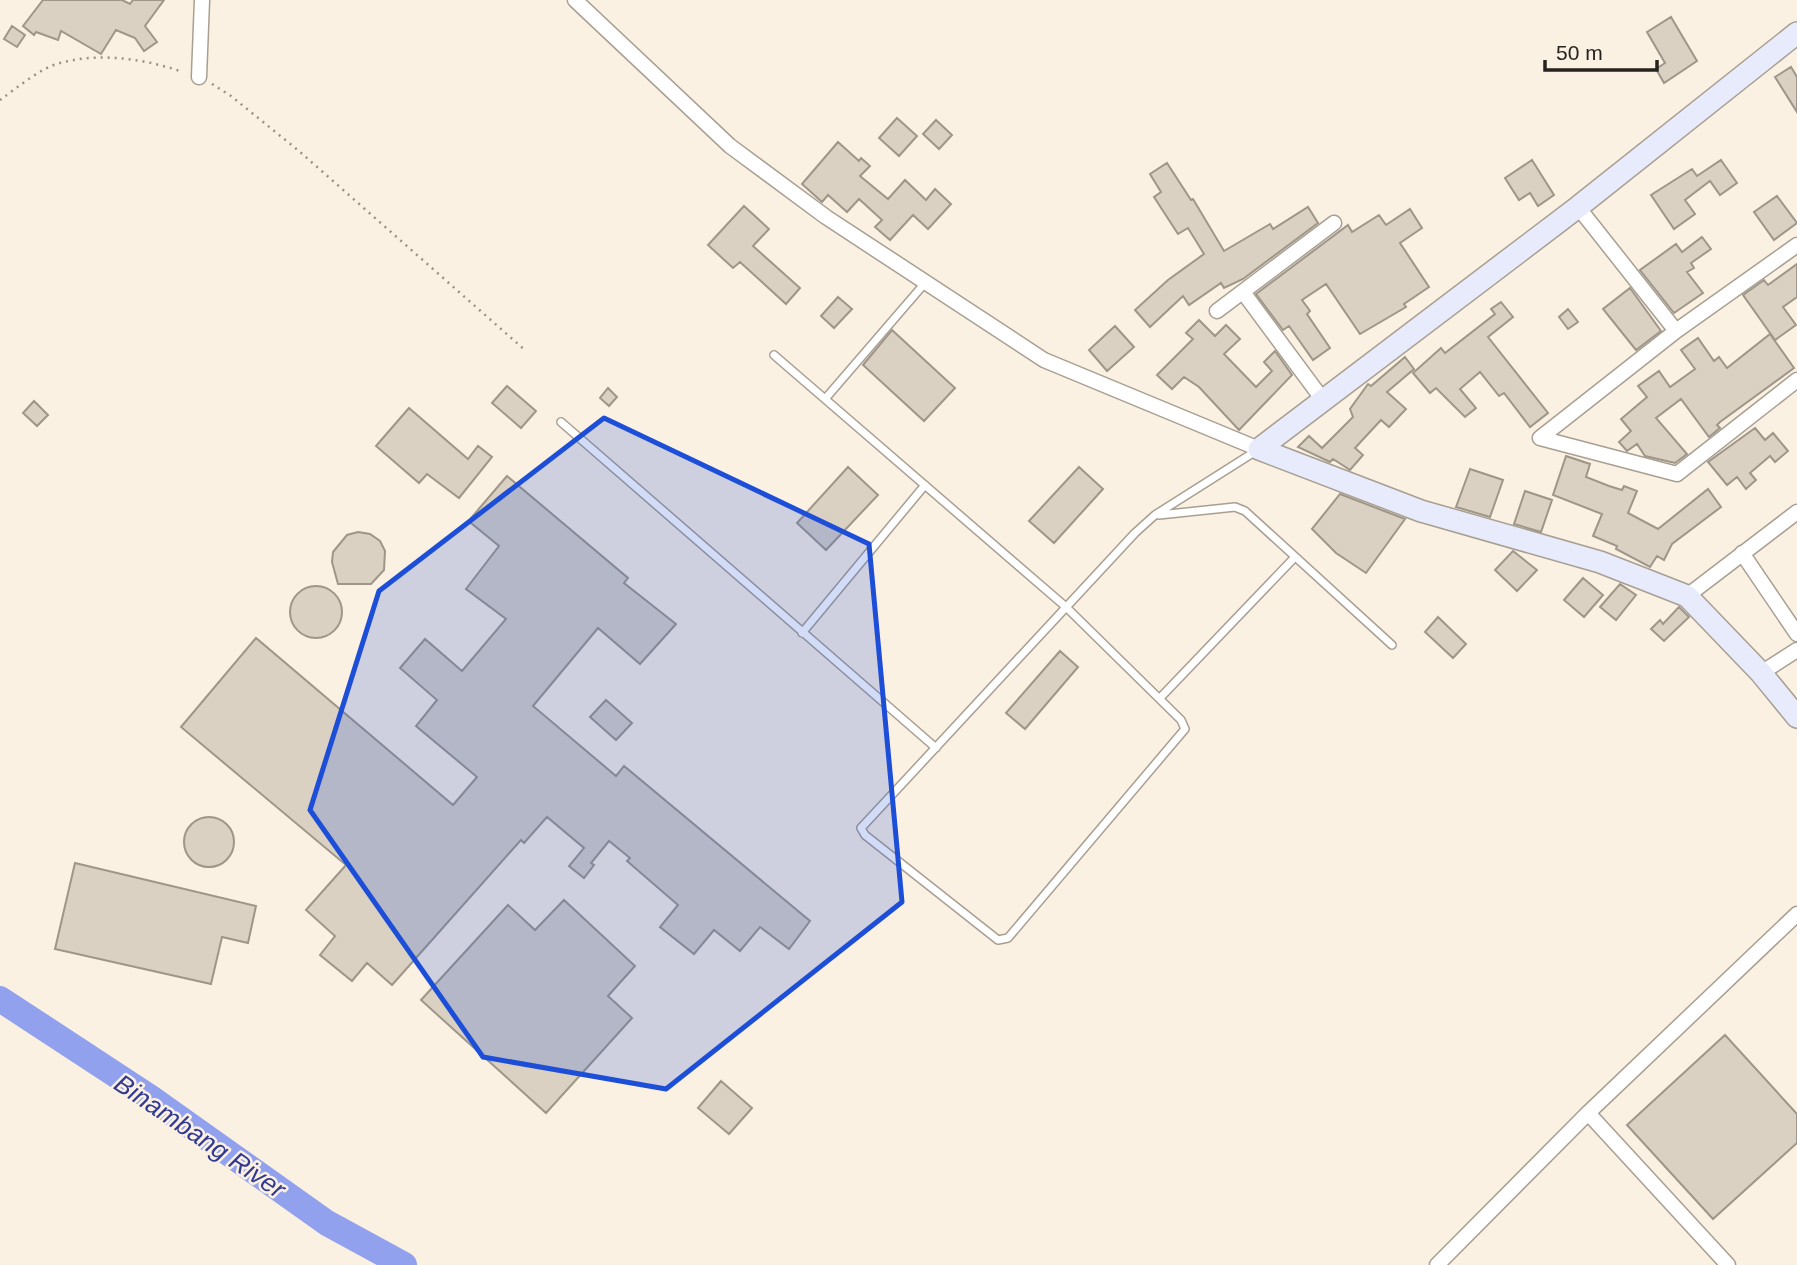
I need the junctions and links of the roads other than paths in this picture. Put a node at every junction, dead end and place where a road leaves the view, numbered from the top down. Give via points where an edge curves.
1 (202, 0) edge
2 (575, 0) edge
3 (1797, 33) edge
4 (199, 77) road end
5 (1578, 207) junction
6 (1334, 223) dead end
7 (1797, 245) edge
8 (926, 281) junction
9 (1243, 292) junction
10 (1217, 311) dead end
11 (1676, 331) junction
12 (774, 355) dead end
13 (1797, 380) edge
14 (825, 399) junction
15 (1323, 400) junction
16 (561, 422) dead end
17 (1259, 449) junction
18 (925, 485) junction
19 (1797, 512) edge
20 (1155, 515) junction
21 (1742, 553) junction
22 (1295, 557) junction
23 (1687, 596) junction
24 (1066, 607) junction
25 (802, 632) junction
26 (1797, 634) edge
27 (1392, 645) dead end
28 (1797, 649) edge
29 (1761, 673) junction
30 (1160, 698) junction
31 (1797, 717) edge
32 (936, 748) junction
33 (1797, 915) edge
34 (1588, 1113) junction
35 (1437, 1265) edge
36 (1728, 1265) edge

1 - 4 street
2 - 8 street via 730,146 827,218
3 - 5 street
5 - 11 street
5 - 15 street
6 - 9 street
7 - 11 street
8 - 14 lane
8 - 17 street via 1044,360
9 - 10 street
9 - 15 street
11 - 13 street via 1540,438 1677,474
12 - 14 lane
14 - 18 lane
15 - 17 street
16 - 25 lane
17 - 20 lane
17 - 23 street via 1421,511 1600,562
18 - 24 lane
18 - 25 lane
19 - 21 street
20 - 22 lane via 1234,507
20 - 24 lane
21 - 23 street
21 - 26 street
22 - 27 lane
22 - 30 lane
23 - 29 street
24 - 30 lane
24 - 32 lane
25 - 32 lane
28 - 29 street
29 - 31 street
30 - 32 lane via 1185,729 1007,938 998,940 861,828
33 - 34 street
34 - 35 street
34 - 36 street

